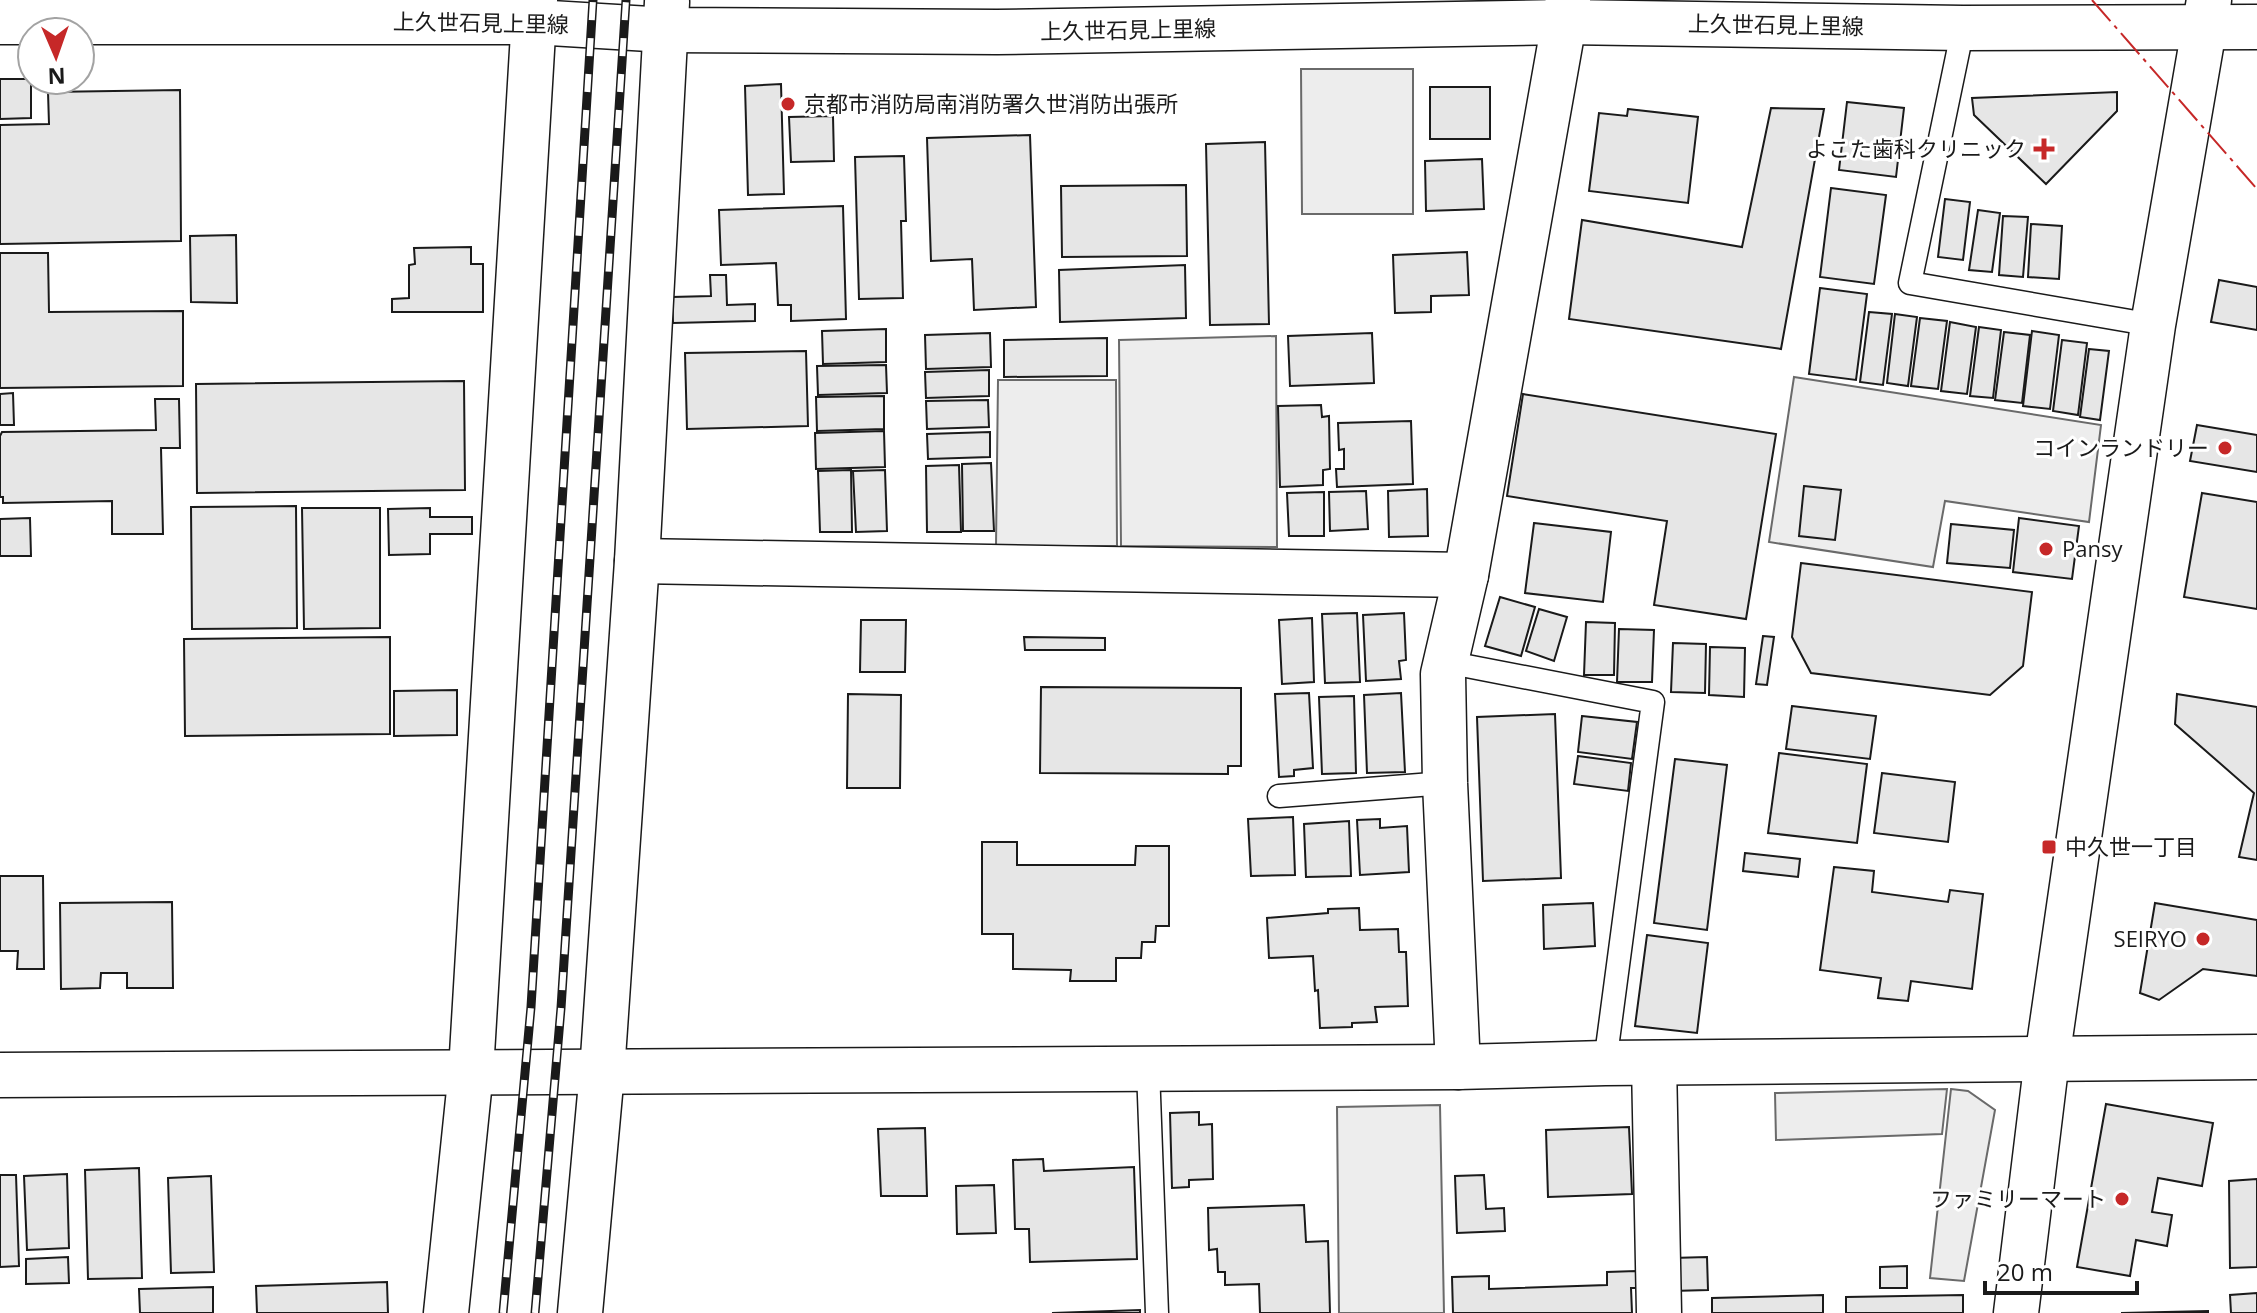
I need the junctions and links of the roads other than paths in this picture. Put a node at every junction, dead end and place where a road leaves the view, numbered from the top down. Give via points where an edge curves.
1 (535, 11) edge
2 (1566, 11) edge
3 (2206, 14) edge
4 (667, 15) edge
5 (0, 22) edge
6 (2257, 27) edge
7 (1963, 28) junction
8 (2153, 325) junction
9 (637, 561) junction
10 (1466, 575) junction
11 (1446, 662) junction
12 (1445, 783) junction
13 (1279, 796) dead end
14 (2257, 1057) edge
15 (2047, 1059) junction
16 (1605, 1063) junction
17 (1654, 1063) junction
18 (1458, 1067) junction
19 (1148, 1069) junction
20 (471, 1071) junction
21 (602, 1072) junction
22 (0, 1075) edge
23 (446, 1313) edge
24 (580, 1313) edge
25 (1157, 1313) edge
26 (1659, 1313) edge
27 (2016, 1313) edge

1 - 4 street, 上久世石見上里線
1 - 5 street, 上久世石見上里線
1 - 20 street
2 - 4 street, 上久世石見上里線 via 997,32
2 - 7 street, 上久世石見上里線
2 - 10 street
3 - 6 street, 上久世石見上里線
3 - 7 street, 上久世石見上里線
3 - 8 street
4 - 9 street
7 - 8 lane via 1910,283
8 - 15 street
9 - 10 street
9 - 21 street
10 - 11 street
11 - 12 street
11 - 16 lane via 1653,702
12 - 13 lane
12 - 18 street
14 - 15 street
15 - 17 street
15 - 27 street
16 - 17 street
16 - 18 street
17 - 26 street
18 - 19 street
19 - 21 street
19 - 25 lane
20 - 21 street
20 - 22 street
20 - 23 street
21 - 24 street

